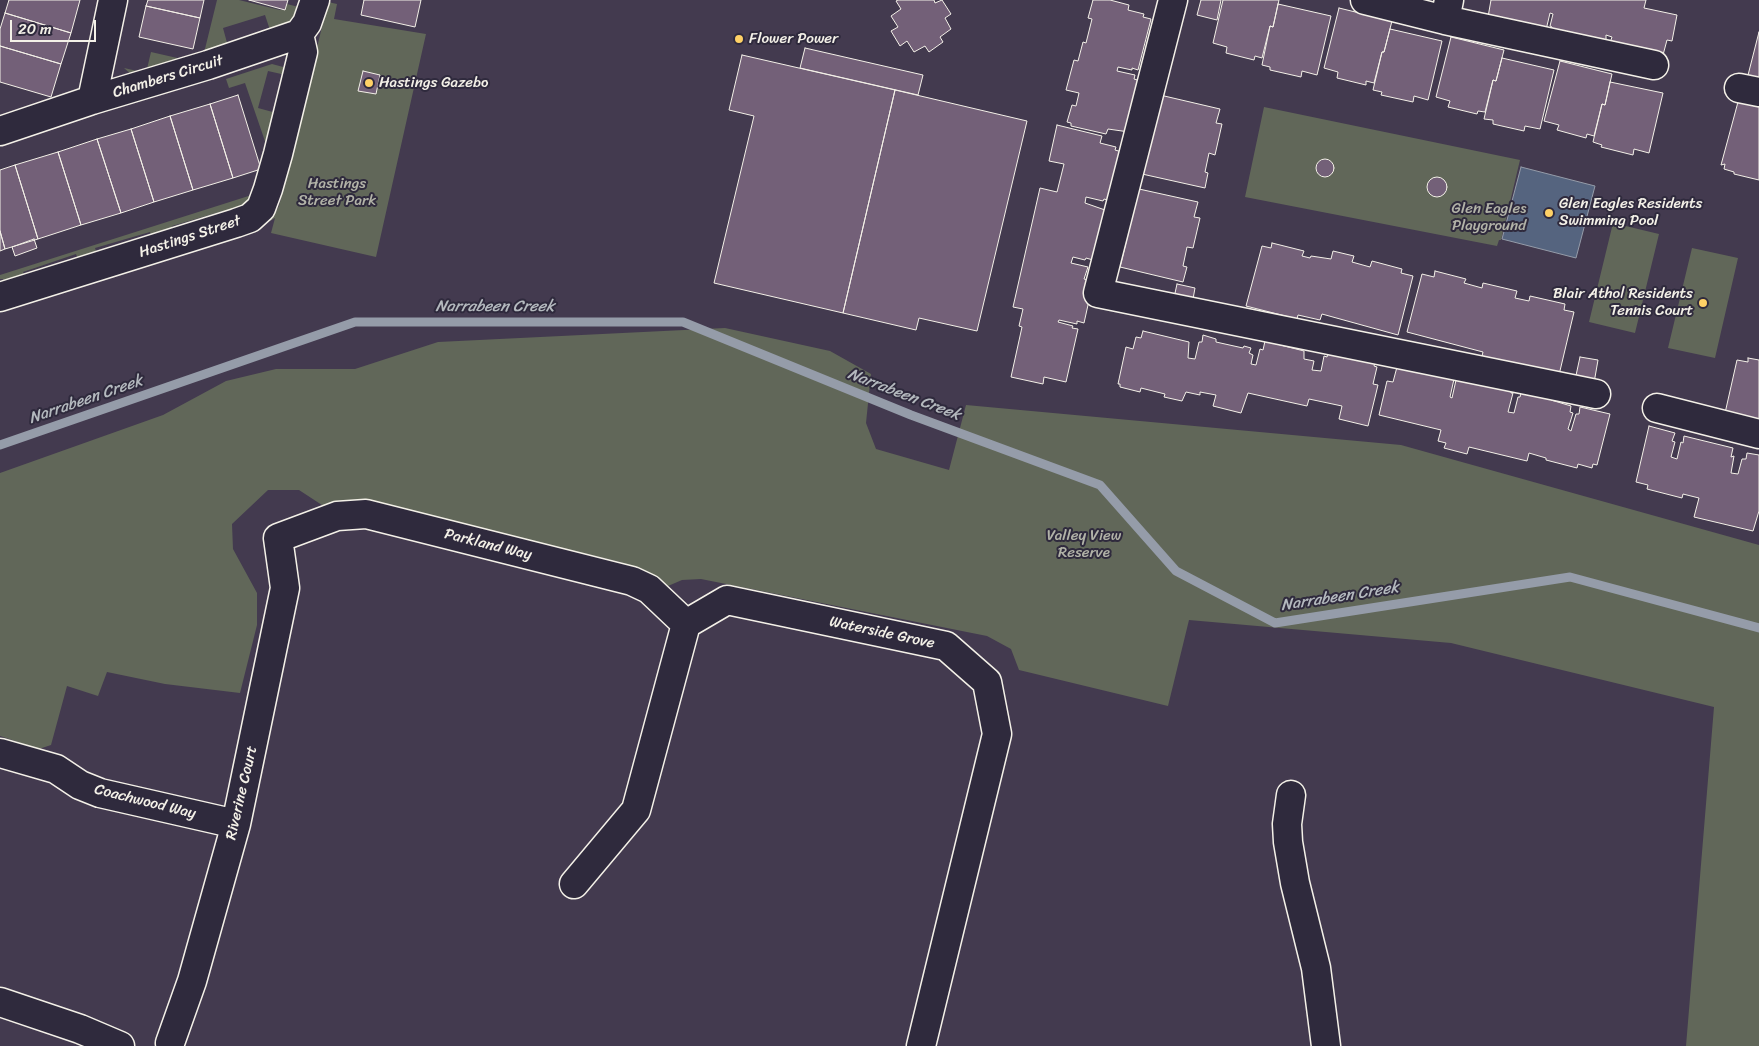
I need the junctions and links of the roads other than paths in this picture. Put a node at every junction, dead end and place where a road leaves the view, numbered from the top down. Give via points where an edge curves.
1 (113, 0) edge
2 (315, 0) edge
3 (1173, 0) edge
4 (1365, 0) edge
5 (1447, 10) edge
6 (299, 34) junction
7 (1654, 65) dead end
8 (92, 100) junction
9 (0, 131) edge
10 (0, 297) edge
11 (1596, 394) dead end
12 (1657, 408) dead end
13 (1759, 434) edge
14 (278, 538) joint
15 (686, 624) junction
16 (0, 753) edge
17 (1291, 795) dead end
18 (236, 824) junction
19 (574, 884) dead end
20 (0, 1002) edge
21 (167, 1045) edge
22 (120, 1046) edge
23 (921, 1046) edge
24 (1326, 1046) edge

1 - 8 street
2 - 6 street via 308,23
3 - 11 street via 1098,293
4 - 5 street
5 - 7 street
6 - 8 street, Chambers Circuit
6 - 10 street, Hastings Street via 303,52 278,154 261,208 250,218
8 - 9 street, Chambers Circuit
12 - 13 street
14 - 15 street, Parkland Way via 337,516 366,514 632,581 649,589
14 - 18 street, Riverine Court via 285,588
15 - 19 street via 636,810
15 - 23 street, Waterside Grove via 727,600 946,646 987,682 997,734
16 - 18 street, Coachwood Way via 56,769 80,785 100,793
17 - 24 street via 1288,842 1316,968
18 - 21 street, Riverine Court via 192,981
20 - 22 street

